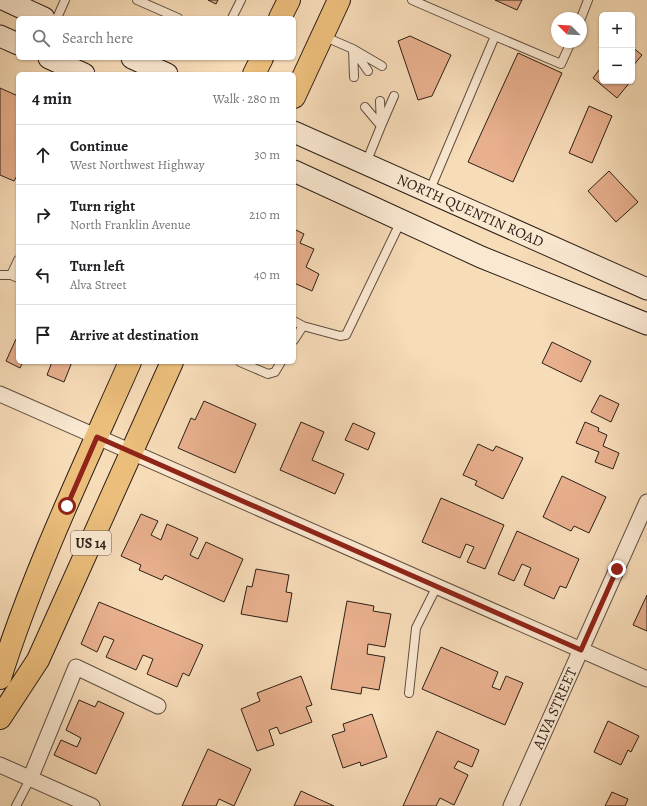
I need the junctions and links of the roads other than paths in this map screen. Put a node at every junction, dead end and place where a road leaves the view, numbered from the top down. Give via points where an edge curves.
1 (5, 0) edge
2 (65, 0) edge
3 (241, 0) edge
4 (288, 0) edge
5 (339, 0) edge
6 (412, 0) edge
7 (588, 0) edge
8 (140, 1) edge
9 (583, 12) edge
10 (40, 16) edge
11 (58, 16) edge
12 (174, 16) edge
13 (233, 16) edge
14 (281, 16) edge
15 (0, 36) edge
16 (322, 36) junction
17 (495, 36) junction
18 (16, 43) edge
19 (568, 48) edge
20 (353, 49) junction
21 (53, 60) edge
22 (136, 60) edge
23 (261, 60) edge
24 (382, 66) dead end
25 (368, 71) dead end
26 (80, 72) edge
27 (163, 72) edge
28 (255, 72) edge
29 (354, 77) dead end
30 (296, 93) edge
31 (394, 96) dead end
32 (380, 101) dead end
33 (365, 107) dead end
34 (381, 126) junction
35 (296, 133) edge
36 (365, 164) junction
37 (296, 172) edge
38 (429, 192) junction
39 (401, 221) junction
40 (0, 275) edge
41 (14, 277) edge
42 (647, 289) edge
43 (296, 322) edge
44 (647, 324) edge
45 (303, 326) junction
46 (296, 337) edge
47 (129, 364) edge
48 (171, 364) edge
49 (245, 364) edge
50 (279, 364) edge
51 (0, 394) edge
52 (97, 437) junction
53 (132, 452) junction
54 (647, 502) edge
55 (437, 586) junction
56 (581, 650) junction
57 (0, 678) edge
58 (647, 679) edge
59 (409, 693) dead end
60 (158, 706) dead end
61 (0, 718) edge
62 (0, 765) edge
63 (30, 779) junction
64 (16, 806) edge
65 (92, 806) edge
66 (511, 806) edge

1 - 10 main road
2 - 11 lane
3 - 13 lane
4 - 14 main road
5 - 16 main road
6 - 17 lane
7 - 9 lane
8 - 12 lane
15 - 18 main road
16 - 20 lane
16 - 30 main road
17 - 19 lane via 561,64
17 - 38 lane
20 - 24 lane
20 - 25 lane
20 - 29 lane
21 - 26 main road
22 - 27 main road
23 - 28 main road
31 - 34 lane
32 - 34 lane
33 - 34 lane
34 - 36 lane
35 - 36 main road, NORTH QUENTIN ROAD
36 - 38 main road, NORTH QUENTIN ROAD
37 - 39 main road
38 - 42 main road, NORTH QUENTIN ROAD
39 - 44 main road
39 - 45 lane via 346,334 340,336
40 - 41 lane
43 - 45 lane
45 - 46 lane
47 - 52 main road, US 14
48 - 53 main road, US 14
49 - 50 lane via 268,374 275,372
51 - 52 street
52 - 53 street
52 - 57 main road, US 14 via 12,638
53 - 55 street
53 - 61 main road, US 14 via 38,660
54 - 56 street, ALVA STREET
55 - 56 street
55 - 59 lane via 416,628
56 - 58 street
56 - 66 street, ALVA STREET
60 - 63 street via 76,667
62 - 63 street
63 - 64 lane
63 - 65 street

